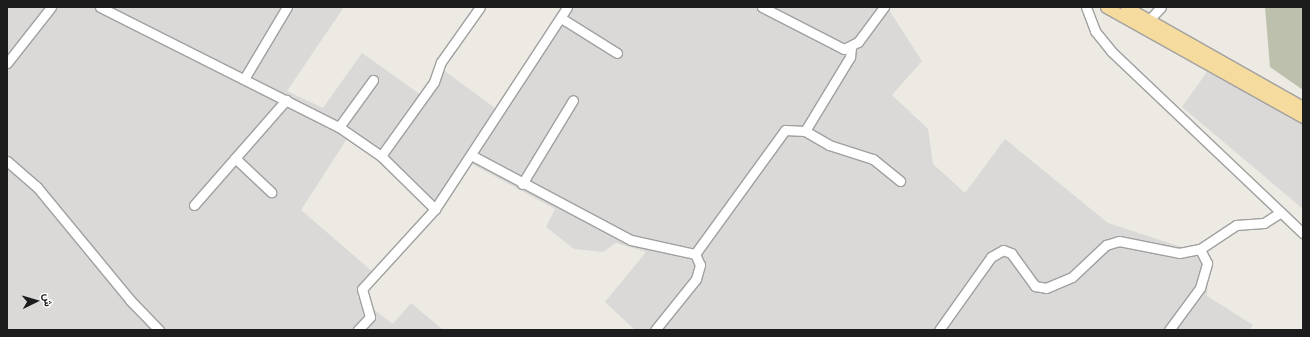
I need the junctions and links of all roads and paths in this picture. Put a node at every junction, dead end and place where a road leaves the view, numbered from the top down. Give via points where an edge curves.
1 (51, 7) edge
2 (100, 7) edge
3 (287, 7) edge
4 (480, 7) edge
5 (567, 7) edge
6 (762, 7) edge
7 (884, 7) edge
8 (1086, 7) edge
9 (1106, 7) edge
10 (1126, 7) edge
11 (1161, 7) edge
12 (561, 18) junction
13 (1148, 21) junction
14 (851, 48) junction
15 (617, 53) dead end
16 (7, 63) edge
17 (244, 79) junction
18 (373, 80) dead end
19 (286, 100) junction
20 (573, 100) dead end
21 (1303, 107) edge
22 (1303, 117) edge
23 (339, 126) junction
24 (805, 131) junction
25 (471, 155) junction
26 (381, 156) junction
27 (235, 158) junction
28 (7, 161) edge
29 (900, 181) dead end
30 (522, 184) junction
31 (271, 192) dead end
32 (194, 205) dead end
33 (435, 209) junction
34 (1281, 212) junction
35 (1303, 233) edge
36 (1200, 250) junction
37 (695, 254) junction
38 (159, 330) edge
39 (358, 330) edge
40 (655, 330) edge
41 (939, 330) edge
42 (1169, 330) edge

1 - 16 street
2 - 17 street
3 - 17 street
4 - 26 street via 441,62 434,82
5 - 12 street
6 - 14 street via 838,47
7 - 14 street
8 - 34 street via 1095,30 1111,51
9 - 22 main road
10 - 13 main road
11 - 13 street
12 - 15 street
12 - 25 street
13 - 21 main road
14 - 24 street via 850,57
17 - 19 street
18 - 23 street
19 - 23 street
19 - 27 street
20 - 30 street
23 - 26 street
24 - 29 street via 829,145 873,159
24 - 37 street via 784,130 779,133 716,229
25 - 30 street
25 - 33 street
26 - 33 street
27 - 31 street
27 - 32 street
28 - 38 street via 37,187 130,300
30 - 37 street via 631,240
33 - 39 street via 362,289 370,317
34 - 35 street
34 - 36 street via 1264,223 1236,225
36 - 41 street via 1179,253 1119,241 1106,245 1072,277 1046,288 1035,286 1011,253 1002,250 991,257
36 - 42 street via 1207,263 1200,288
37 - 40 street via 700,265 696,279

